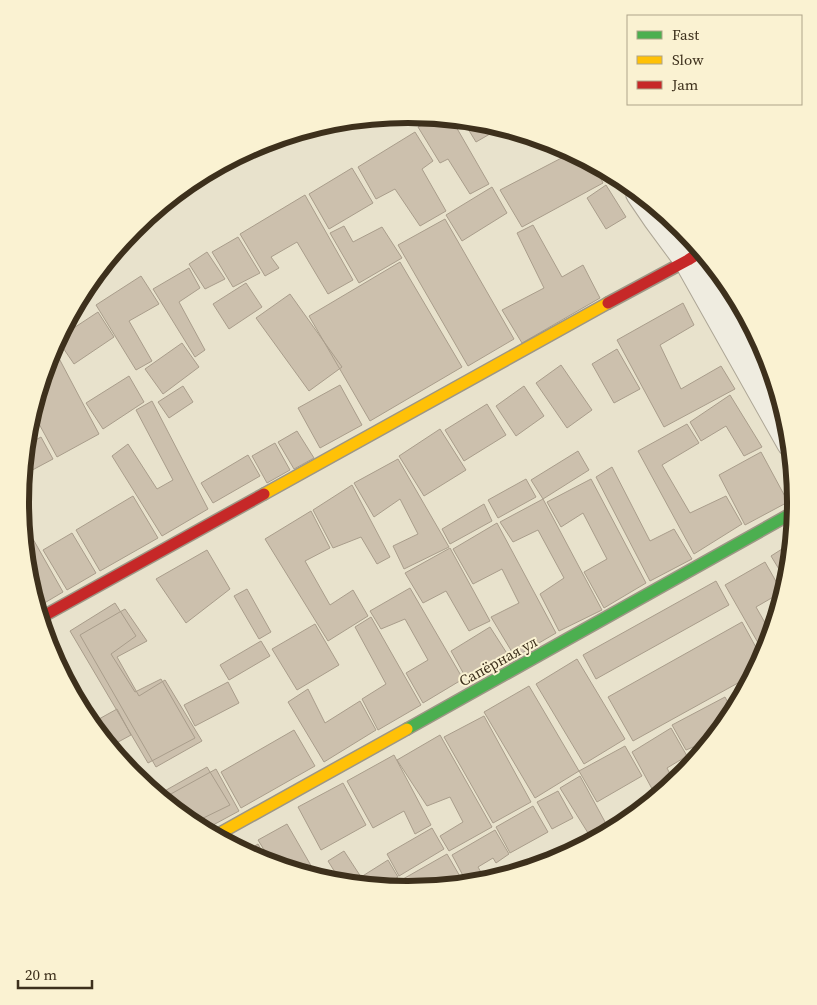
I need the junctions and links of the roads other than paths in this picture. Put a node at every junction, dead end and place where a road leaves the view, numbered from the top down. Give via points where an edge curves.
1 (653, 212) edge
2 (695, 255) edge
3 (779, 419) edge
4 (787, 516) edge
5 (46, 615) edge
6 (222, 833) edge

1 - 2 street
2 - 3 street
2 - 5 street
4 - 6 street, Сапёрная ул

